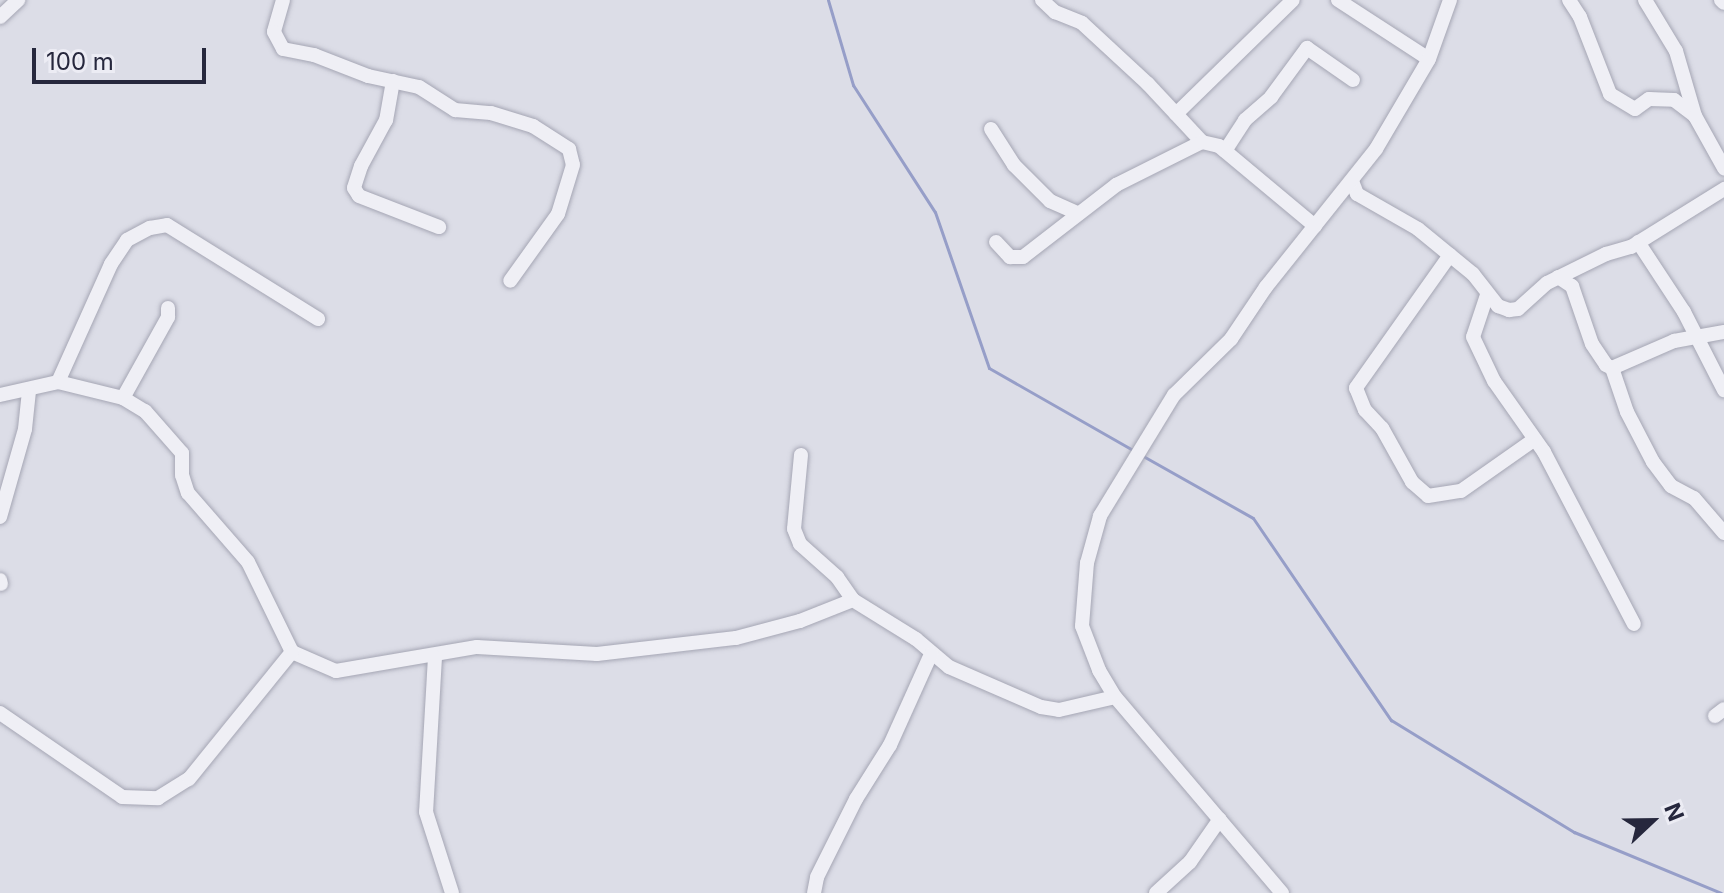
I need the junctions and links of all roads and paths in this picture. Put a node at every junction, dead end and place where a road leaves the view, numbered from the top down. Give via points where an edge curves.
1 (18, 0) edge
2 (283, 0) edge
3 (1042, 0) edge
4 (1293, 0) edge
5 (1338, 0) edge
6 (1569, 0) edge
7 (1645, 0) edge
8 (1446, 2) edge
9 (0, 17) edge
10 (1429, 59) junction
11 (1353, 80) dead end
12 (393, 81) junction
13 (1176, 114) junction
14 (1695, 116) junction
15 (991, 129) dead end
16 (1202, 142) junction
17 (1225, 151) junction
18 (1724, 168) edge
19 (1352, 181) junction
20 (1724, 189) edge
21 (1077, 213) junction
22 (1315, 226) junction
23 (439, 227) dead end
24 (996, 242) dead end
25 (1638, 242) junction
26 (1450, 255) junction
27 (1558, 277) junction
28 (510, 281) dead end
29 (1487, 295) junction
30 (168, 308) dead end
31 (318, 319) dead end
32 (1724, 332) edge
33 (1695, 336) junction
34 (1612, 368) junction
35 (58, 382) junction
36 (29, 390) junction
37 (1724, 390) edge
38 (0, 395) edge
39 (123, 398) junction
40 (1535, 439) junction
41 (801, 455) dead end
42 (0, 517) edge
43 (1724, 533) edge
44 (853, 600) junction
45 (1634, 624) dead end
46 (292, 652) junction
47 (931, 654) junction
48 (435, 657) junction
49 (1115, 697) junction
50 (0, 713) edge
51 (1220, 819) junction
52 (452, 893) edge
53 (814, 893) edge
54 (1156, 893) edge
55 (1282, 893) edge

1 - 9 street
2 - 12 street via 274,32 283,49
3 - 13 street via 1082,23
4 - 13 street
5 - 10 street
6 - 14 street via 1610,94 1635,109 1649,99 1674,100
7 - 14 street via 1676,51
8 - 10 street
10 - 19 street
11 - 17 street via 1307,48
12 - 23 street via 386,120 354,188 359,196
12 - 28 street via 419,87 455,110 491,113 533,126 569,149 573,165 558,214
13 - 16 street
14 - 18 street
15 - 21 street via 1014,165 1050,201
16 - 17 street
16 - 21 street via 1116,185
17 - 22 street
19 - 22 street
19 - 26 street via 1369,204 1418,229
20 - 25 street
21 - 24 street via 1017,260
22 - 49 street via 1231,339 1174,395 1100,516 1087,563 1082,626
25 - 27 street
25 - 33 street
26 - 29 street
26 - 40 street via 1356,388 1365,410 1382,428 1412,482 1428,496 1461,491
27 - 29 street via 1518,309 1498,306
27 - 34 street via 1572,286 1592,344
29 - 40 street via 1473,337 1494,381
30 - 39 street via 168,317
31 - 35 street via 167,225 150,228 127,240 111,264
32 - 33 street
33 - 34 street
33 - 37 street
34 - 43 street via 1653,462 1671,486 1694,498
35 - 36 street
35 - 39 street
36 - 38 street
36 - 42 street via 25,429
39 - 46 street via 145,411 182,453 188,493 248,562
40 - 45 street
41 - 44 street via 794,529 800,544 837,577
44 - 47 street
44 - 48 street via 736,638 597,654 477,647
46 - 48 street via 336,671
46 - 50 street via 189,779 158,798 122,797
47 - 49 street via 1041,707 1059,710
47 - 53 street via 890,745 817,877
48 - 52 street via 426,812
49 - 51 street
51 - 54 street via 1190,862
51 - 55 street

